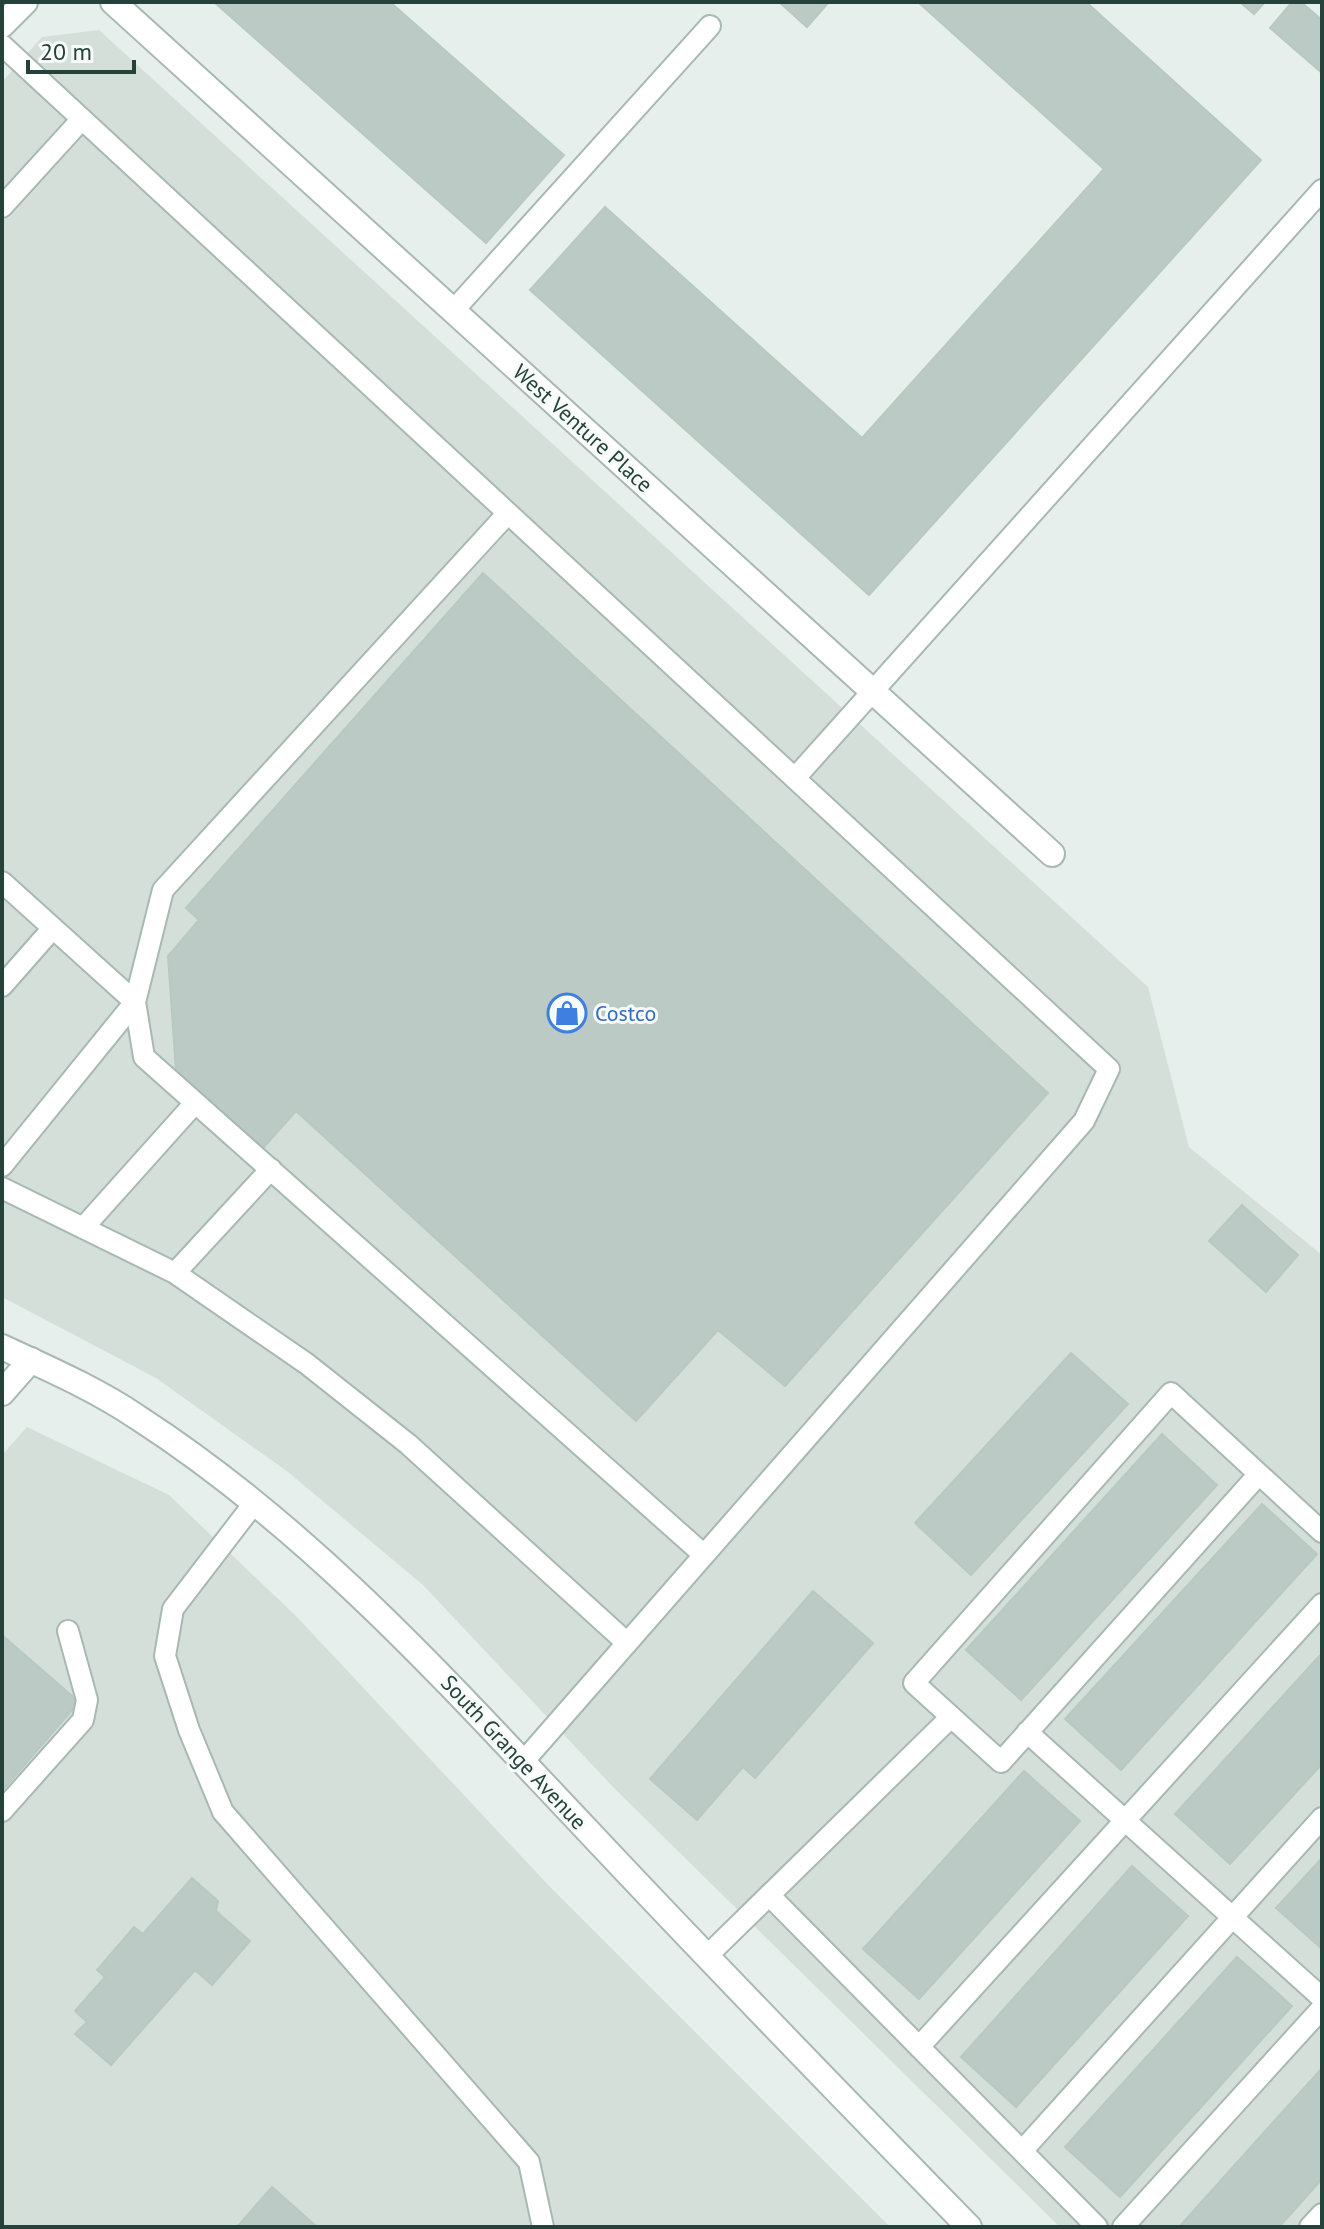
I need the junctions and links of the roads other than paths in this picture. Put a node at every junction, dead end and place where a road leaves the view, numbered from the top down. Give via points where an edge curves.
1 (25, 2) edge
2 (113, 2) edge
3 (2, 25) edge
4 (710, 26) dead end
5 (2, 45) edge
6 (82, 119) junction
7 (1322, 190) edge
8 (2, 207) edge
9 (453, 311) junction
10 (508, 513) junction
11 (872, 691) junction
12 (795, 778) junction
13 (1052, 854) dead end
14 (2, 882) edge
15 (53, 928) junction
16 (2, 986) edge
17 (135, 1002) junction
18 (195, 1103) junction
19 (2, 1166) edge
20 (271, 1169) junction
21 (2, 1188) edge
22 (83, 1228) junction
23 (175, 1273) junction
24 (2, 1347) edge
25 (31, 1360) junction
26 (2, 1393) edge
27 (1259, 1474) junction
28 (255, 1502) junction
29 (1322, 1532) edge
30 (704, 1555) junction
31 (1322, 1604) edge
32 (68, 1631) dead end
33 (627, 1643) junction
34 (951, 1717) junction
35 (1027, 1732) junction
36 (523, 1762) junction
37 (2, 1811) edge
38 (1322, 1818) edge
39 (1125, 1821) junction
40 (769, 1895) junction
41 (1233, 1918) junction
42 (707, 1956) junction
43 (1322, 1998) edge
44 (1322, 2008) edge
45 (919, 2047) junction
46 (1022, 2151) junction
47 (1322, 2214) edge
48 (543, 2227) edge
49 (969, 2227) edge
50 (1097, 2227) edge
51 (1123, 2227) edge
52 (1310, 2227) edge

1 - 3 street
2 - 9 street, West Venture Place
4 - 9 lane
5 - 6 lane
6 - 8 lane
6 - 10 lane
7 - 11 lane
9 - 11 street, West Venture Place
10 - 12 lane
10 - 17 lane via 163,890
11 - 12 lane
11 - 13 street, West Venture Place
12 - 30 lane via 1109,1069 1084,1121
14 - 15 lane
15 - 16 lane
15 - 17 lane
17 - 18 lane via 144,1057
17 - 19 lane
18 - 20 lane
18 - 22 lane
20 - 23 lane
20 - 30 lane
21 - 22 lane
22 - 23 lane
23 - 33 lane via 307,1364 408,1444
24 - 25 street, South Grange Avenue
25 - 26 street
25 - 28 street, South Grange Avenue via 134,1415
27 - 29 lane
27 - 34 lane via 1171,1393 914,1683
27 - 35 lane
28 - 36 street, South Grange Avenue via 418,1650
28 - 48 lane via 173,1609 165,1656 189,1730 223,1812 529,2162
30 - 33 lane
31 - 39 lane
32 - 37 lane via 87,1700 83,1720
33 - 36 lane
34 - 35 lane via 1001,1762
34 - 40 lane
35 - 39 lane
36 - 42 street, South Grange Avenue
38 - 41 lane
39 - 41 lane
39 - 45 lane
40 - 42 lane
40 - 45 lane
41 - 43 lane
41 - 46 lane
42 - 49 street, South Grange Avenue
44 - 51 lane
45 - 46 lane
46 - 50 lane
47 - 52 lane

